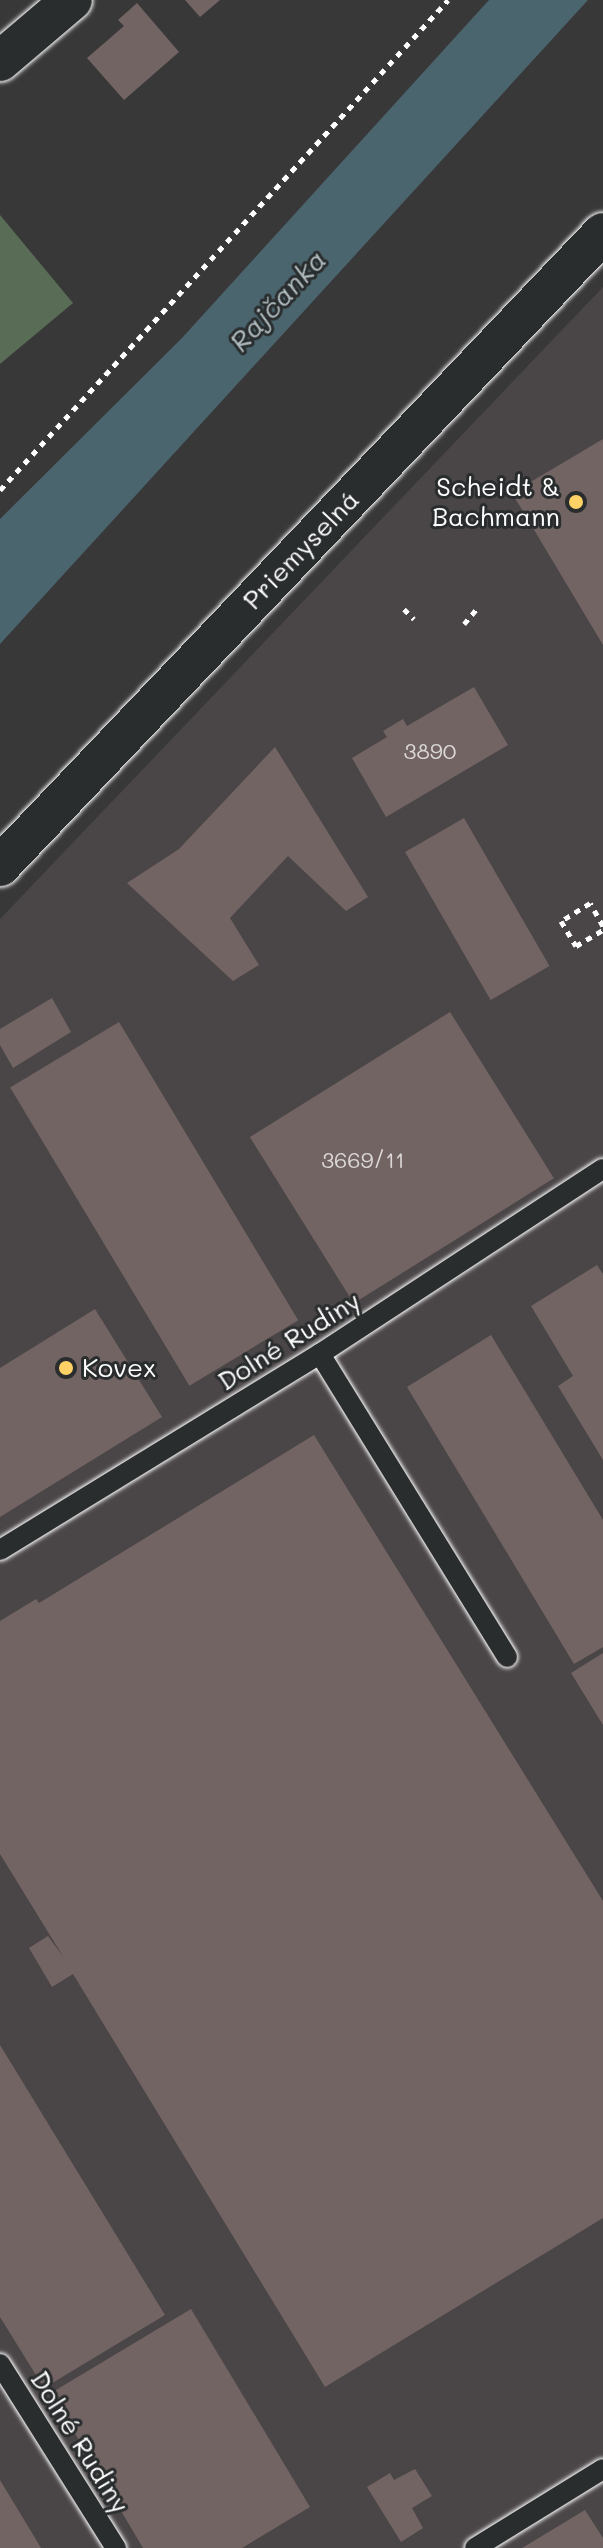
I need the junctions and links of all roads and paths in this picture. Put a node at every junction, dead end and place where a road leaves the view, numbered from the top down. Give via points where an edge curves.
1 (72, 0) edge
2 (448, 0) edge
3 (0, 61) edge
4 (603, 233) edge
5 (0, 490) edge
6 (479, 606) dead end
7 (404, 609) dead end
8 (414, 619) dead end
9 (464, 624) dead end
10 (0, 866) edge
11 (603, 928) edge
12 (603, 1169) edge
13 (320, 1354) junction
14 (0, 1550) edge
15 (507, 1657) dead end
16 (0, 2364) edge
17 (603, 2469) edge
18 (116, 2548) edge
19 (475, 2548) edge

1 - 3 street
2 - 5 path
4 - 10 street, Priemyselná
6 - 9 path
7 - 8 path
11 - 11 path via 590,903 561,921 576,946
12 - 13 lane, Dolné Rudiny
13 - 14 lane, Dolné Rudiny
13 - 15 lane
16 - 18 lane, Dolné Rudiny
17 - 19 lane

